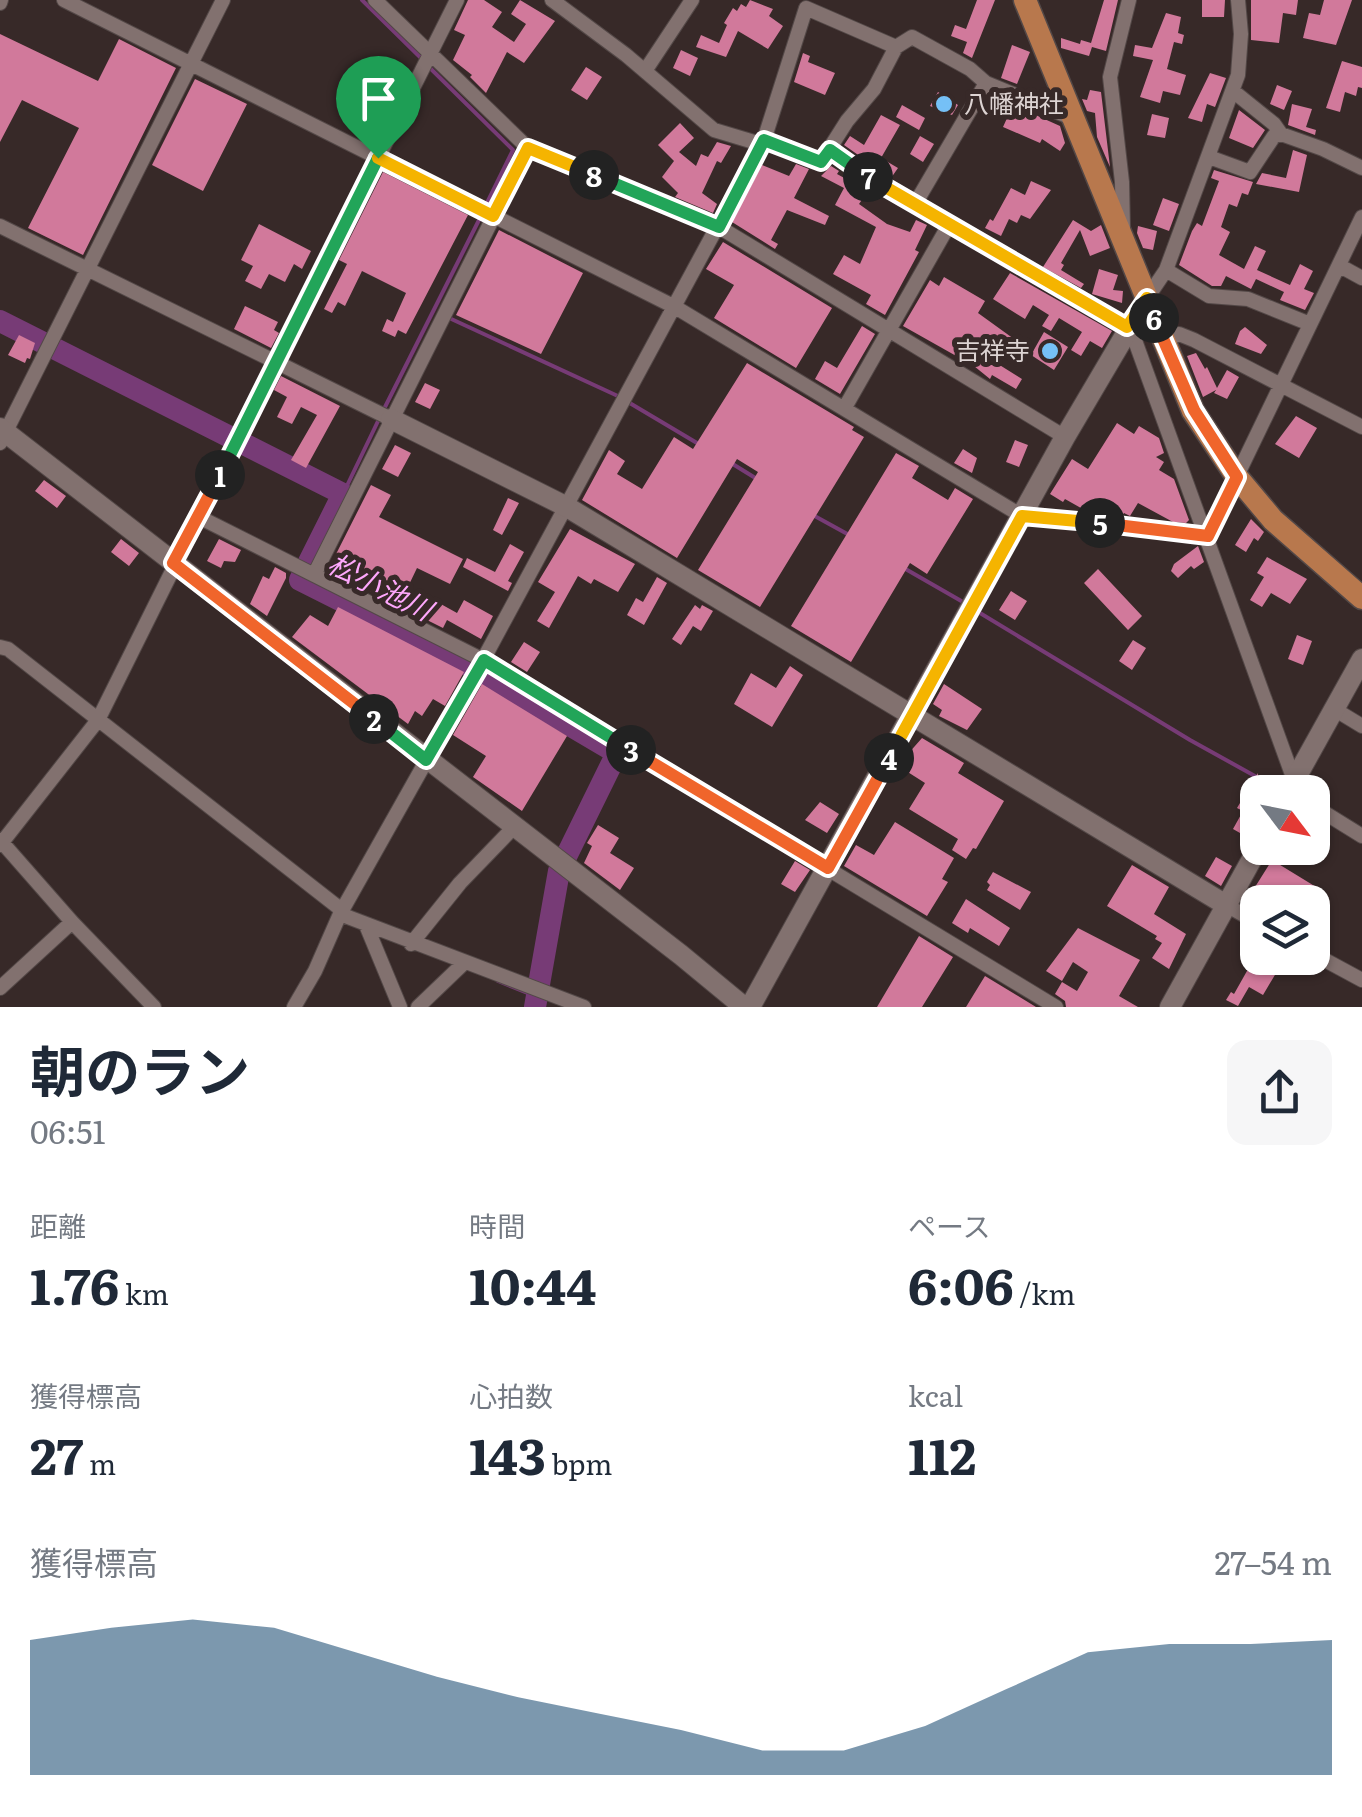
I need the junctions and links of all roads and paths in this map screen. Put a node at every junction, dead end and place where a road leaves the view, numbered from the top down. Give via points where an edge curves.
1 (64, 0) edge
2 (224, 0) edge
3 (375, 0) edge
4 (457, 0) edge
5 (552, 0) edge
6 (692, 0) edge
7 (1025, 0) edge
8 (1129, 0) edge
9 (1238, 0) edge
10 (806, 4) edge
11 (896, 48) junction
12 (429, 54) junction
13 (191, 63) junction
14 (646, 71) junction
15 (986, 83) junction
16 (1233, 92) junction
17 (1072, 118) junction
18 (1281, 134) junction
19 (764, 140) junction
20 (528, 148) junction
21 (830, 150) junction
22 (1209, 157) junction
23 (378, 158) junction
24 (1362, 168) edge
25 (915, 204) junction
26 (487, 212) junction
27 (1362, 217) edge
28 (950, 223) junction
29 (0, 226) edge
30 (719, 227) junction
31 (1118, 231) junction
32 (1340, 266) junction
33 (88, 269) junction
34 (1166, 270) junction
35 (1362, 278) edge
36 (1147, 298) junction
37 (675, 307) junction
38 (1310, 324) junction
39 (1128, 325) junction
40 (890, 331) junction
41 (1163, 340) junction
42 (276, 362) junction
43 (1282, 386) junction
44 (844, 409) junction
45 (382, 415) junction
46 (1362, 427) edge
47 (2, 435) edge
48 (1065, 437) junction
49 (1237, 477) junction
50 (567, 507) junction
51 (199, 516) junction
52 (1022, 516) junction
53 (1208, 536) junction
54 (173, 563) junction
55 (314, 575) junction
56 (1362, 598) edge
57 (0, 647) edge
58 (1362, 659) edge
59 (480, 666) junction
60 (1334, 710) junction
61 (912, 716) junction
62 (98, 720) junction
63 (1362, 726) edge
64 (426, 760) junction
65 (1287, 775) edge
66 (1299, 775) edge
67 (1330, 816) edge
68 (513, 828) junction
69 (1362, 836) edge
70 (1, 842) edge
71 (1248, 865) edge
72 (828, 868) junction
73 (1226, 905) junction
74 (342, 913) junction
75 (1240, 913) edge
76 (72, 922) junction
77 (366, 925) junction
78 (412, 944) junction
79 (465, 962) junction
80 (1330, 963) edge
81 (1362, 980) edge
82 (0, 988) edge
83 (154, 1007) edge
84 (294, 1007) edge
85 (400, 1007) edge
86 (418, 1007) edge
87 (584, 1007) edge
88 (747, 1007) edge
89 (1056, 1007) edge
90 (1170, 1007) edge

1 - 13 street
2 - 13 street
3 - 12 street
4 - 12 street
5 - 14 street
6 - 14 street
7 - 17 main road
8 - 31 street via 1110,77 1125,226
9 - 16 street via 1241,51
10 - 11 street
10 - 19 street
11 - 15 street via 912,36
11 - 21 street
12 - 20 street
12 - 23 street
13 - 23 street
13 - 33 street
14 - 19 street via 714,130
15 - 17 street
15 - 25 street
16 - 18 street
16 - 22 street
17 - 31 main road
18 - 22 street via 1250,172
18 - 24 street
19 - 21 street via 821,162
19 - 30 street
20 - 26 street
20 - 30 street
21 - 25 street
22 - 34 street
23 - 26 street
23 - 42 street
25 - 28 street
26 - 37 street
26 - 45 street via 439,323
27 - 32 street
28 - 39 street
28 - 40 street
29 - 33 street
30 - 37 street
30 - 40 street
31 - 36 main road
32 - 35 street
32 - 38 street
33 - 42 street
33 - 47 street
34 - 36 street
34 - 38 street via 1209,296 1248,299
36 - 39 street
36 - 41 main road
37 - 44 street
37 - 50 street
38 - 43 street
39 - 48 street
39 - 53 street
40 - 44 street
40 - 48 street
41 - 43 street via 1179,334
41 - 49 main road via 1194,410
42 - 45 street
42 - 51 street
43 - 46 street
43 - 49 street
44 - 52 street
45 - 50 street
45 - 55 street
47 - 54 street
48 - 52 street
49 - 53 street
49 - 56 main road via 1273,520
50 - 59 street
50 - 61 street
51 - 54 street
51 - 55 street
52 - 53 street
52 - 61 street
53 - 65 street
54 - 62 street
54 - 64 street
55 - 59 street
57 - 62 street
58 - 60 street
59 - 64 street
59 - 72 street
60 - 63 street
60 - 66 street
61 - 72 street
61 - 73 street
62 - 70 street
62 - 74 street
64 - 68 street
64 - 74 street
67 - 69 street
68 - 78 street
68 - 88 street
70 - 76 street
71 - 73 street
72 - 88 street
72 - 89 street
73 - 75 street
73 - 90 street
74 - 77 street
74 - 84 street
76 - 82 street
76 - 83 street
77 - 78 street
77 - 85 street
78 - 79 street
79 - 86 street
79 - 87 street
80 - 81 street

